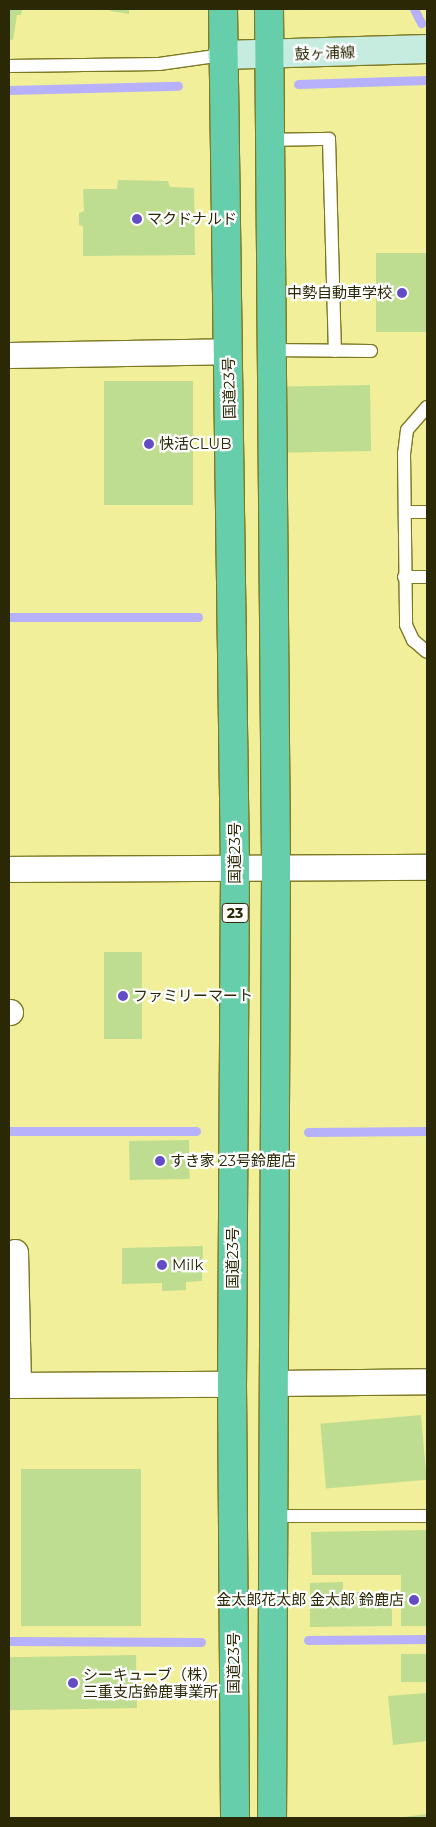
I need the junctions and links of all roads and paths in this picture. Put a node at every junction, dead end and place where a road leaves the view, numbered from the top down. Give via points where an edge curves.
1 (223, 9) edge
2 (269, 9) edge
3 (427, 49) edge
4 (222, 55) junction
5 (268, 56) junction
6 (9, 66) edge
7 (269, 140) junction
8 (270, 350) junction
9 (228, 351) junction
10 (334, 351) junction
11 (371, 351) dead end
12 (9, 355) edge
13 (427, 407) edge
14 (405, 512) junction
15 (427, 512) edge
16 (404, 577) junction
17 (427, 577) edge
18 (427, 652) edge
19 (427, 867) edge
20 (9, 869) edge
21 (276, 869) junction
22 (235, 870) junction
23 (15, 1252) dead end
24 (427, 1381) edge
25 (274, 1383) junction
26 (232, 1384) junction
27 (13, 1385) edge
28 (274, 1516) junction
29 (427, 1516) edge
30 (235, 1818) edge
31 (272, 1818) edge

1 - 4 highway, 国道23号 / 23
2 - 5 highway
3 - 5 main road, 鼓ヶ浦線
4 - 5 main road, 鼓ヶ浦線
4 - 6 lane via 159,64
4 - 9 highway, 国道23号 / 23
5 - 7 highway
7 - 8 highway
7 - 10 lane via 329,139
8 - 10 lane
8 - 21 highway
9 - 12 street
9 - 22 highway, 国道23号 / 23
10 - 11 lane
13 - 14 lane via 407,430
14 - 15 lane
14 - 16 lane
16 - 17 lane
16 - 18 lane via 406,625 413,640
19 - 21 street
20 - 22 street
21 - 22 street
21 - 25 highway
22 - 26 highway, 国道23号 / 23
23 - 27 street
24 - 25 street
25 - 28 highway
26 - 27 street
26 - 30 highway, 国道23号 / 23
28 - 29 lane
28 - 31 highway

